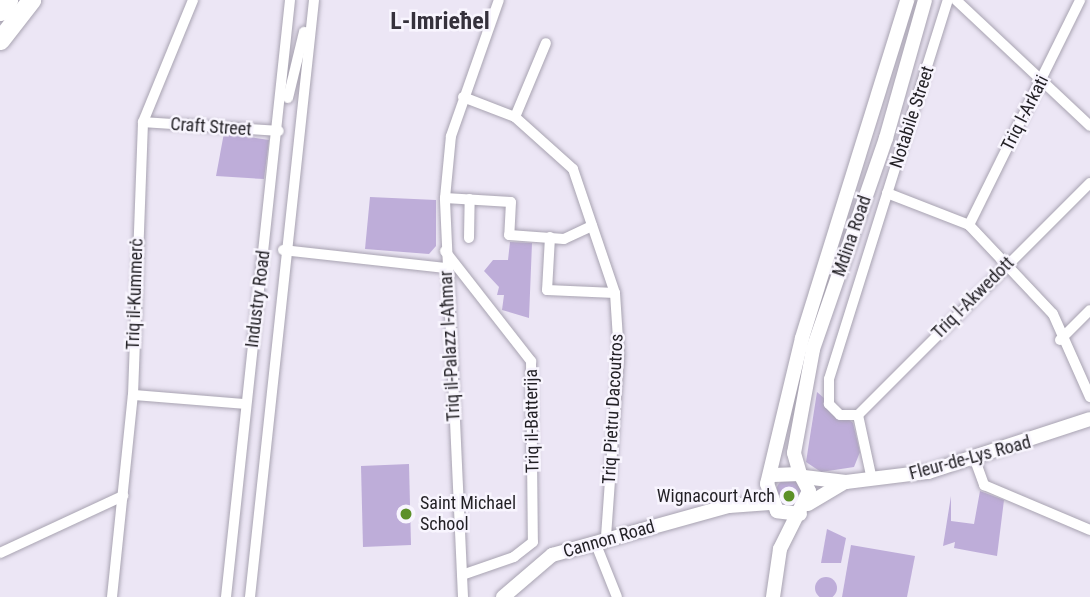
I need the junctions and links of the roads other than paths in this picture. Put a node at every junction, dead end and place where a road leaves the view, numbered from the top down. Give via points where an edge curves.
1 (8, 0) edge
2 (31, 0) edge
3 (193, 0) edge
4 (290, 0) edge
5 (313, 0) edge
6 (499, 0) edge
7 (907, 0) edge
8 (925, 0) edge
9 (948, 0) edge
10 (956, 0) edge
11 (1080, 0) edge
12 (0, 11) edge
13 (0, 40) edge
14 (546, 43) dead end
15 (1042, 79) junction
16 (463, 97) junction
17 (515, 117) junction
18 (143, 122) junction
19 (1090, 126) edge
20 (279, 131) junction
21 (1090, 183) edge
22 (887, 193) junction
23 (445, 198) junction
24 (470, 199) junction
25 (969, 225) junction
26 (592, 226) junction
27 (551, 237) junction
28 (469, 238) dead end
29 (283, 250) junction
30 (445, 251) junction
31 (1005, 265) junction
32 (445, 268) junction
33 (615, 293) junction
34 (1090, 310) edge
35 (1060, 340) junction
36 (133, 396) junction
37 (1090, 397) edge
38 (245, 404) junction
39 (858, 415) junction
40 (1090, 419) edge
41 (975, 460) junction
42 (802, 476) junction
43 (770, 480) junction
44 (872, 480) junction
45 (846, 482) junction
46 (123, 496) junction
47 (729, 506) junction
48 (774, 507) junction
49 (804, 509) junction
50 (1090, 530) edge
51 (601, 540) junction
52 (780, 550) junction
53 (0, 553) edge
54 (462, 575) junction
55 (112, 597) edge
56 (226, 597) edge
57 (250, 597) edge
58 (463, 597) edge
59 (503, 597) edge
60 (617, 597) edge
61 (773, 597) edge

1 - 12 highway
2 - 13 highway
3 - 18 street, Triq il-Kummerċ
4 - 20 street, Industry Road
5 - 20 street
5 - 29 street, Industry Road
6 - 16 street, Triq il-Palazz l-Aħmar
7 - 43 main road, Mdina Road via 802,338
8 - 42 main road, Mdina Road via 886,138 813,349 794,453
9 - 22 street, Notabile Street
10 - 15 street
11 - 15 street, Triq l-Arkati
14 - 17 street
15 - 19 street
15 - 25 street, Triq l-Arkati
16 - 17 street, Triq Pietru Dacoutros
16 - 23 street, Triq il-Palazz l-Aħmar via 451,136
17 - 26 street, Triq Pietru Dacoutros via 573,169
18 - 20 street, Craft Street
18 - 36 street, Triq il-Kummerċ
20 - 38 street, Industry Road
21 - 31 street, Triq l-Akwedott
22 - 25 street
22 - 39 street, Notabile Street via 827,394 840,415
23 - 24 street
23 - 30 street, Triq il-Palazz l-Aħmar
24 - 27 street via 511,202 509,235
24 - 28 street
25 - 31 street
26 - 27 street
26 - 33 street, Triq Pietru Dacoutros
27 - 33 street via 547,290
29 - 32 street
29 - 57 street, Industry Road
30 - 32 street, Triq il-Palazz l-Aħmar
30 - 54 street, Triq il-Batterija via 531,361 533,542 514,557
31 - 35 street via 1053,314
31 - 39 street, Triq l-Akwedott
32 - 54 street, Triq il-Palazz l-Aħmar
33 - 51 street, Triq Pietru Dacoutros via 619,355
34 - 35 street
35 - 37 street
36 - 38 street
36 - 46 street, Triq il-Kummerċ
38 - 56 street, Industry Road
39 - 44 street
40 - 41 main road, Fleur-de-Lys Road
41 - 44 main road, Fleur-de-Lys Road
41 - 50 street via 984,485
42 - 43 main road, Fleur-de-Lys Road via 786,469
42 - 45 main road, Fleur-de-Lys Road
42 - 49 main road, Mdina Road
43 - 47 main road, Cannon Road
43 - 48 main road
44 - 45 main road, Fleur-de-Lys Road
45 - 49 main road, Fleur-de-Lys Road
46 - 53 street
46 - 55 street, Triq il-Kummerċ
47 - 48 main road, Cannon Road
47 - 51 main road, Cannon Road
48 - 49 main road, Cannon Road
48 - 52 main road
49 - 52 main road
51 - 59 main road, Cannon Road via 534,565
51 - 60 street
52 - 61 main road
54 - 58 street, Triq il-Palazz l-Aħmar

